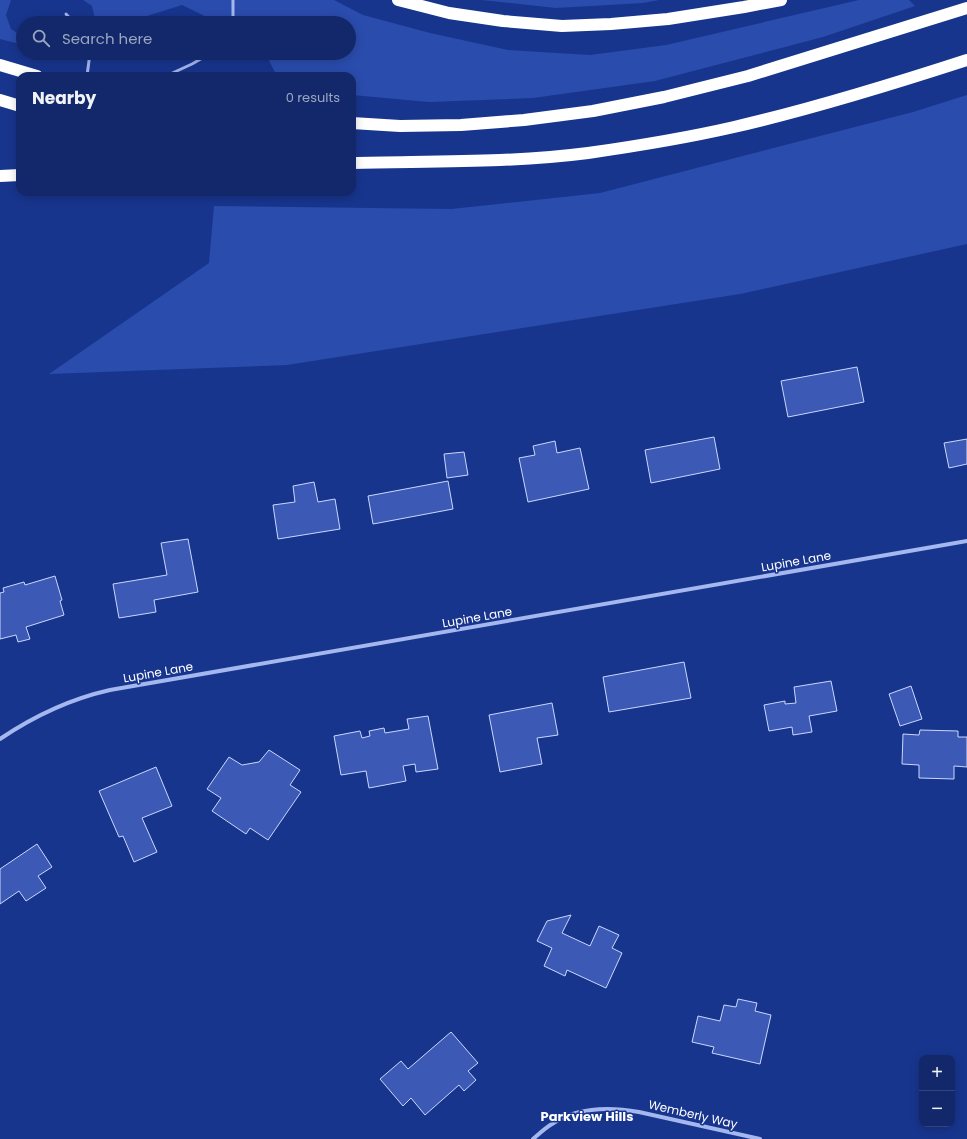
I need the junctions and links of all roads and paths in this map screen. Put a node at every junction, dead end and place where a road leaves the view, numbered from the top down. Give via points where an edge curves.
1 (233, 0) edge
2 (398, 0) edge
3 (781, 0) edge
4 (967, 8) edge
5 (233, 16) edge
6 (89, 60) edge
7 (199, 60) edge
8 (967, 60) edge
9 (0, 65) edge
10 (24, 72) edge
11 (88, 72) edge
12 (175, 72) edge
13 (0, 100) edge
14 (16, 105) edge
15 (356, 123) edge
16 (356, 159) edge
17 (397, 162) junction
18 (356, 163) edge
19 (16, 175) edge
20 (0, 176) edge
21 (967, 542) edge
22 (0, 739) edge
23 (533, 1139) edge
24 (760, 1139) edge

1 - 5 lane
2 - 3 highway via 449,13 562,26 668,19
4 - 15 highway via 748,76 593,111 524,120 461,124 400,126
6 - 11 lane
7 - 12 lane
8 - 17 highway via 809,108 650,144 537,158
9 - 10 highway
13 - 14 highway
16 - 17 highway
17 - 18 highway
19 - 20 highway
21 - 22 street, Lupine Lane via 110,690 48,710
23 - 24 street, Wemberly Way via 568,1115 602,1109 621,1109

